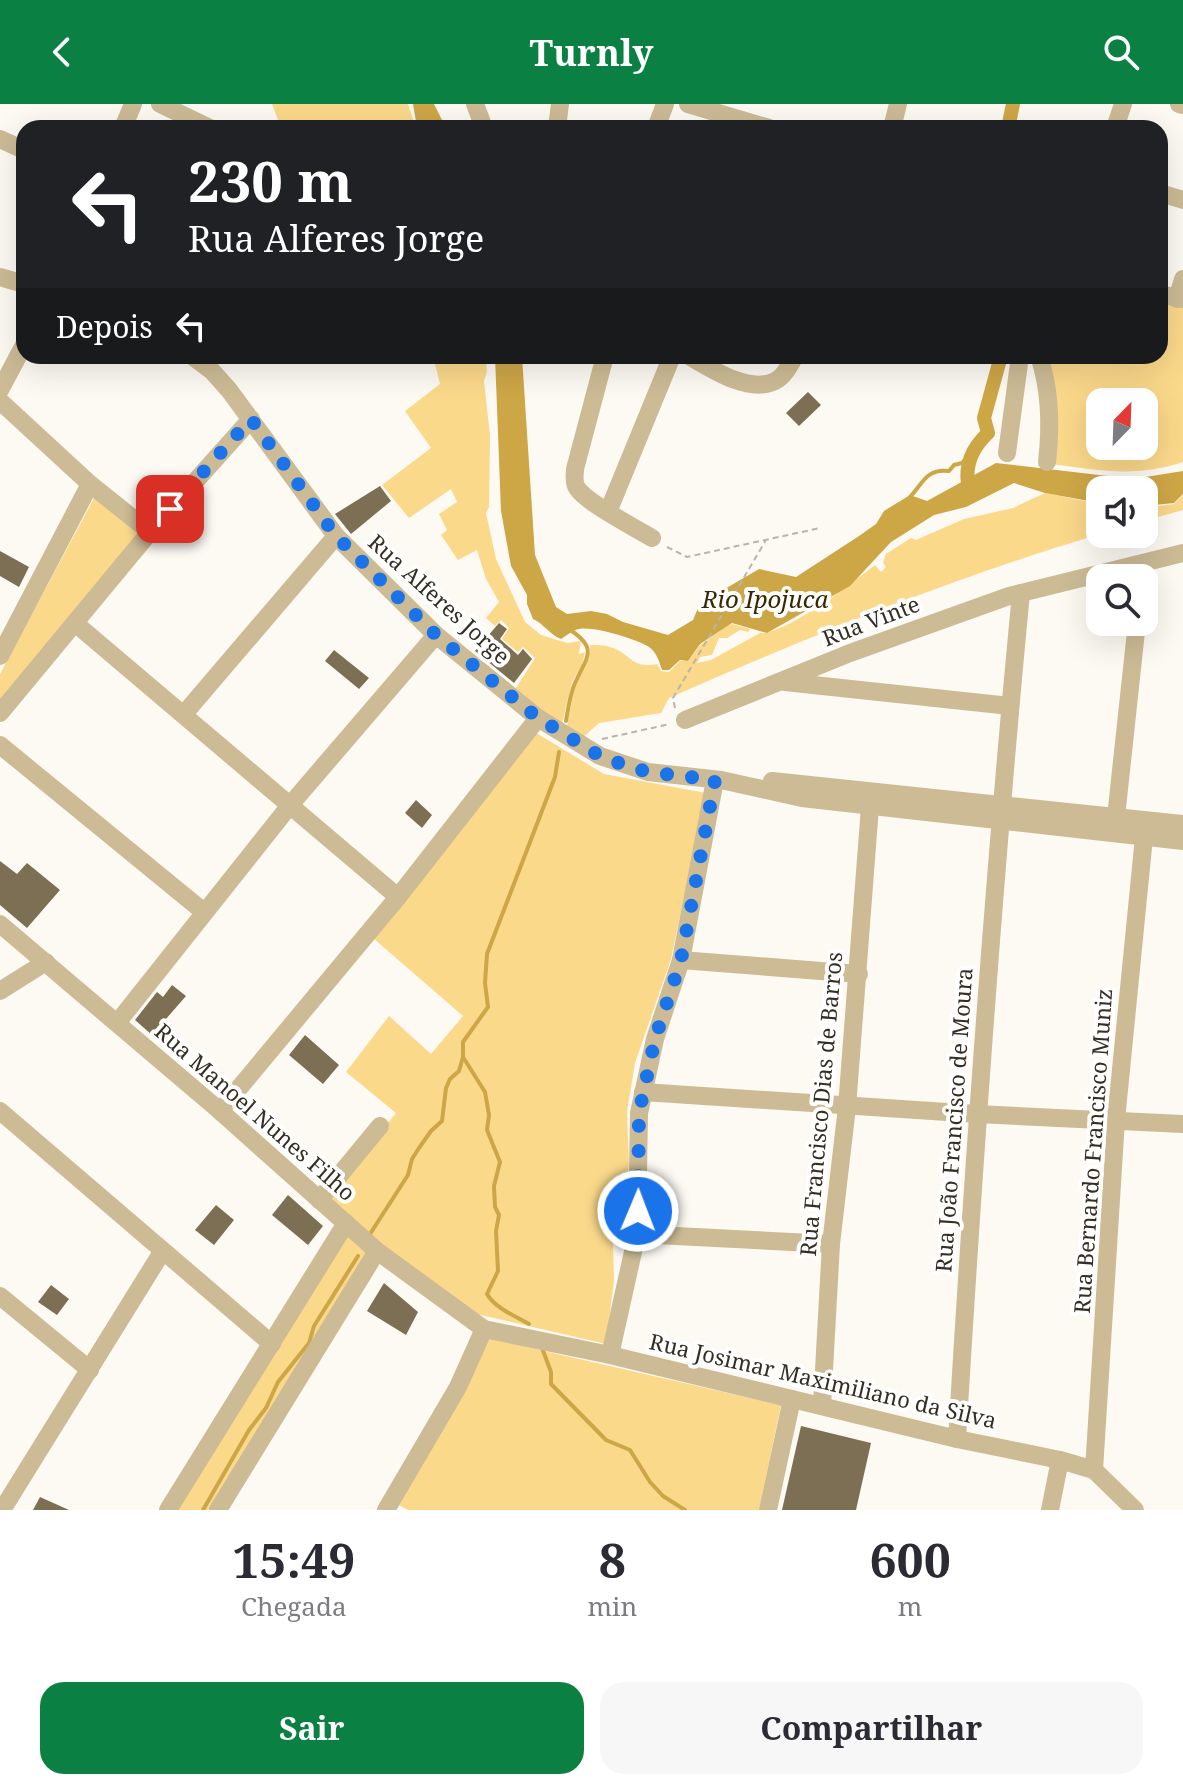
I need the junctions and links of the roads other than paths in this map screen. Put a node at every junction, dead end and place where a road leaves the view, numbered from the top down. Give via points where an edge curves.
1 (160, 104) edge
2 (688, 104) edge
3 (193, 120) edge
4 (742, 120) edge
5 (1183, 279) edge
6 (1173, 297) edge
7 (16, 360) edge
8 (203, 364) edge
9 (603, 364) edge
10 (669, 364) edge
11 (710, 364) edge
12 (790, 364) edge
13 (1019, 364) edge
14 (1042, 364) edge
15 (0, 390) edge
16 (0, 401) edge
17 (251, 419) junction
18 (1007, 453) dead end
19 (1047, 462) dead end
20 (90, 484) junction
21 (608, 512) junction
22 (150, 532) junction
23 (336, 536) junction
24 (652, 538) road end
25 (1183, 553) edge
26 (1157, 564) edge
27 (1086, 581) edge
28 (1021, 593) junction
29 (76, 624) junction
30 (436, 635) junction
31 (1135, 636) edge
32 (0, 656) edge
33 (782, 682) junction
34 (1010, 706) junction
35 (0, 713) edge
36 (184, 714) junction
37 (538, 718) junction
38 (685, 720) road end
39 (0, 745) edge
40 (718, 780) junction
41 (291, 804) junction
42 (870, 807) junction
43 (1001, 813) junction
44 (1116, 817) junction
45 (1183, 824) edge
46 (1144, 837) junction
47 (1183, 841) edge
48 (398, 897) junction
49 (204, 912) junction
50 (0, 924) edge
51 (681, 960) junction
52 (46, 962) junction
53 (859, 974) junction
54 (0, 991) edge
55 (117, 1023) junction
56 (643, 1092) junction
57 (847, 1107) junction
58 (0, 1111) edge
59 (220, 1111) junction
60 (977, 1114) junction
61 (1114, 1120) junction
62 (1183, 1124) edge
63 (380, 1126) dead end
64 (319, 1200) junction
65 (346, 1223) junction
66 (637, 1234) junction
67 (831, 1244) junction
68 (377, 1251) junction
69 (162, 1252) junction
70 (2, 1301) edge
71 (484, 1329) junction
72 (272, 1344) junction
73 (610, 1355) junction
74 (90, 1370) junction
75 (792, 1399) junction
76 (822, 1406) junction
77 (957, 1439) junction
78 (1060, 1460) junction
79 (1094, 1470) junction
80 (392, 1508) edge
81 (2, 1510) edge
82 (168, 1510) edge
83 (218, 1510) edge
84 (768, 1510) edge
85 (1050, 1510) edge
86 (1135, 1510) edge

1 - 3 street
2 - 4 street
5 - 6 street
7 - 15 street
8 - 17 street, Rua Alferes Jorge
9 - 21 street via 574,484
10 - 21 street
11 - 12 street via 748,382 775,381
13 - 18 street
14 - 19 street
16 - 20 street
17 - 22 street
17 - 23 street, Rua Alferes Jorge
20 - 22 street
20 - 32 street
21 - 24 street
22 - 29 street
23 - 30 street, Rua Alferes Jorge
23 - 36 street
25 - 26 street, Rua Vinte
27 - 28 street, Rua Vinte
28 - 33 street, Rua Vinte
28 - 34 street, Rua João Francisco de Moura
29 - 35 street
29 - 36 street
30 - 37 street, Rua Alferes Jorge
30 - 41 street
31 - 44 street
33 - 34 street
33 - 38 street, Rua Vinte
34 - 43 street, Rua João Francisco de Moura
36 - 41 street
37 - 40 street, Rua Alferes Jorge via 600,756 648,772
37 - 48 street
39 - 49 street
40 - 42 street
40 - 43 street via 752,779
40 - 51 street
41 - 48 street
41 - 49 street
42 - 43 street
42 - 53 street, Rua Francisco Dias de Barros
43 - 44 street
43 - 46 street
43 - 60 street, Rua João Francisco de Moura
44 - 45 street
46 - 47 street
46 - 61 street, Rua Bernardo Francisco Muniz
48 - 59 street
49 - 55 street
50 - 52 street, Rua Manoel Nunes Filho
51 - 53 street
51 - 56 street
52 - 54 street
52 - 55 street, Rua Manoel Nunes Filho
53 - 57 street, Rua Francisco Dias de Barros
55 - 59 street, Rua Manoel Nunes Filho
56 - 57 street
56 - 66 street via 637,1132
57 - 60 street
57 - 67 street, Rua Francisco Dias de Barros
58 - 69 street
59 - 64 street, Rua Manoel Nunes Filho
60 - 61 street
60 - 77 street, Rua João Francisco de Moura
61 - 62 street
61 - 79 street, Rua Bernardo Francisco Muniz
63 - 64 street
64 - 65 street, Rua Manoel Nunes Filho
65 - 68 street, Rua Manoel Nunes Filho
65 - 72 street
66 - 67 street
66 - 73 street
67 - 76 street, Rua Francisco Dias de Barros
68 - 71 street, Rua Manoel Nunes Filho
68 - 83 street
69 - 72 street
69 - 74 street
70 - 74 street
71 - 73 street, Rua Josimar Maximiliano da Silva
71 - 80 street
72 - 82 street
73 - 75 street, Rua Josimar Maximiliano da Silva
74 - 81 street
75 - 76 street, Rua Josimar Maximiliano da Silva
75 - 84 street
76 - 77 street, Rua Josimar Maximiliano da Silva
77 - 78 street, Rua Josimar Maximiliano da Silva
78 - 79 street, Rua Josimar Maximiliano da Silva
78 - 85 street
79 - 86 street, Rua Josimar Maximiliano da Silva

